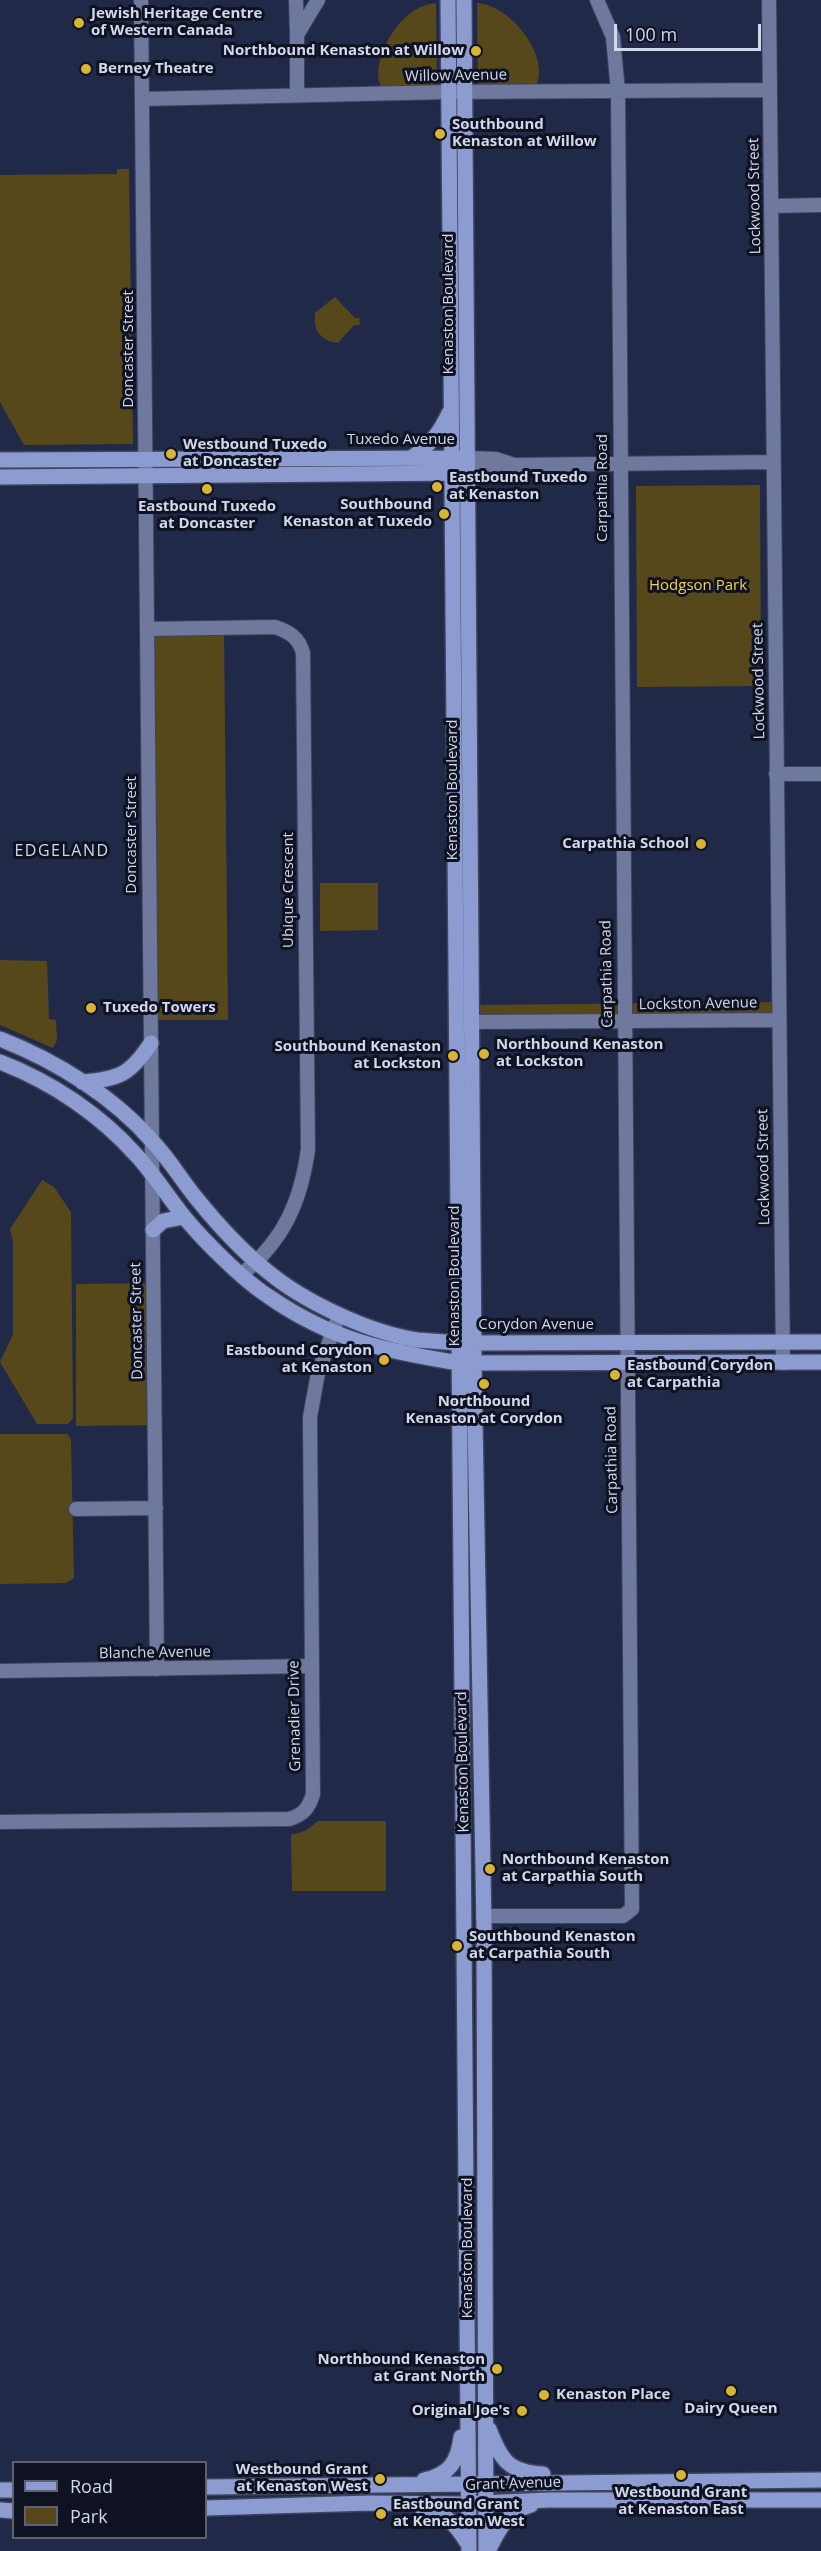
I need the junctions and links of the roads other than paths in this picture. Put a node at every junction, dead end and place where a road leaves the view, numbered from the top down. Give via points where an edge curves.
1 (141, 0) edge
2 (296, 0) edge
3 (318, 0) edge
4 (448, 0) edge
5 (464, 0) edge
6 (597, 0) edge
7 (769, 0) edge
8 (297, 34) junction
9 (770, 90) junction
10 (448, 92) junction
11 (465, 92) junction
12 (618, 92) junction
13 (297, 95) junction
14 (143, 99) junction
15 (821, 205) edge
16 (772, 206) junction
17 (451, 407) junction
18 (452, 457) junction
19 (411, 458) junction
20 (3, 460) edge
21 (146, 460) junction
22 (773, 462) junction
23 (620, 463) junction
24 (468, 465) junction
25 (452, 473) junction
26 (146, 476) junction
27 (3, 477) edge
28 (147, 629) junction
29 (777, 774) junction
30 (821, 774) edge
31 (779, 1020) junction
32 (473, 1022) junction
33 (624, 1022) junction
34 (0, 1039) edge
35 (151, 1043) junction
36 (0, 1062) edge
37 (82, 1082) junction
38 (127, 1117) junction
39 (113, 1132) junction
40 (152, 1140) junction
41 (153, 1176) junction
42 (190, 1190) junction
43 (174, 1203) junction
44 (184, 1217) junction
45 (153, 1230) junction
46 (257, 1262) junction
47 (242, 1274) junction
48 (339, 1315) junction
49 (332, 1333) junction
50 (821, 1341) edge
51 (782, 1342) junction
52 (466, 1343) junction
53 (627, 1343) junction
54 (627, 1362) junction
55 (821, 1362) edge
56 (466, 1363) junction
57 (783, 1363) junction
58 (156, 1508) junction
59 (76, 1509) dead end
60 (310, 1666) junction
61 (157, 1669) junction
62 (0, 1671) edge
63 (0, 1822) edge
64 (483, 1916) junction
65 (468, 2383) junction
66 (486, 2421) junction
67 (821, 2480) edge
68 (485, 2483) junction
69 (602, 2483) junction
70 (409, 2484) junction
71 (468, 2484) junction
72 (207, 2487) edge
73 (548, 2500) junction
74 (821, 2500) edge
75 (370, 2503) junction
76 (485, 2503) junction
77 (468, 2504) junction
78 (207, 2508) edge
79 (469, 2548) edge
80 (487, 2551) edge

1 - 14 street, Doncaster Street
2 - 8 street
3 - 8 street
4 - 10 main road, Kenaston Boulevard
5 - 11 main road, Kenaston Boulevard
6 - 12 street, Carpathia Road via 613,38
7 - 9 street, Lockwood Street
8 - 13 street
9 - 12 street, Willow Avenue
9 - 16 street, Lockwood Street
10 - 11 street, Willow Avenue
10 - 13 street, Willow Avenue
10 - 17 main road, Kenaston Boulevard
11 - 12 street, Willow Avenue
11 - 24 main road, Kenaston Boulevard
12 - 23 street, Carpathia Road
13 - 14 street, Willow Avenue
14 - 21 street, Doncaster Street
15 - 16 street
16 - 22 street, Lockwood Street
17 - 18 main road, Kenaston Boulevard
17 - 19 main road via 434,439
18 - 19 main road, Tuxedo Avenue
18 - 24 main road, Tuxedo Avenue
18 - 25 main road, Kenaston Boulevard
19 - 21 main road, Tuxedo Avenue
20 - 21 main road, Tuxedo Avenue
20 - 27 street
21 - 26 street, Doncaster Street
22 - 23 street, Tuxedo Avenue
22 - 29 street, Lockwood Street
23 - 24 street, Tuxedo Avenue via 514,465 496,470
23 - 33 street, Carpathia Road
24 - 25 main road, Tuxedo Avenue
24 - 32 main road, Kenaston Boulevard
25 - 26 main road, Tuxedo Avenue
25 - 52 main road, Kenaston Boulevard
26 - 27 main road, Tuxedo Avenue
26 - 28 street, Doncaster Street
28 - 35 street, Doncaster Street
28 - 46 street, Ubique Crescent via 275,627 295,637 303,653 308,1149 298,1198 285,1226
29 - 30 street
29 - 31 street, Lockwood Street
31 - 33 street, Lockston Avenue
31 - 51 street, Lockwood Street
32 - 33 street, Lockston Avenue
32 - 52 main road, Kenaston Boulevard
33 - 53 street, Carpathia Road
34 - 37 main road, Corydon Avenue via 31,1051
35 - 37 main road via 126,1073
35 - 40 street, Doncaster Street
36 - 39 main road via 57,1090
37 - 38 main road, Corydon Avenue
38 - 39 main road
38 - 40 main road, Corydon Avenue
39 - 41 main road
40 - 41 street, Doncaster Street
40 - 42 main road, Corydon Avenue
41 - 43 main road
41 - 45 street, Doncaster Street
42 - 43 main road
42 - 46 main road, Corydon Avenue
43 - 44 main road
44 - 45 main road via 163,1221
44 - 47 main road
45 - 58 street, Doncaster Street
46 - 47 street, Ubique Crescent
46 - 48 main road, Corydon Avenue via 307,1298
47 - 49 main road via 266,1295
48 - 49 street, Grenadier Drive
48 - 52 main road, Corydon Avenue via 417,1340
49 - 56 main road via 418,1357
49 - 60 street, Grenadier Drive via 318,1373 310,1417
50 - 51 main road, Corydon Avenue
51 - 53 main road, Corydon Avenue
51 - 57 street, Lockwood Street
52 - 53 main road, Corydon Avenue
52 - 56 main road, Kenaston Boulevard
53 - 54 street, Carpathia Road
54 - 56 main road
54 - 57 main road
54 - 64 street, Carpathia Road via 632,1910 623,1916
55 - 57 main road
56 - 64 main road, Kenaston Boulevard
56 - 65 main road, Kenaston Boulevard
58 - 59 street
58 - 61 street, Doncaster Street
60 - 61 street, Blanche Avenue
60 - 63 street, Grenadier Drive via 313,1794 310,1806 300,1816
61 - 62 street, Blanche Avenue
64 - 66 main road, Kenaston Boulevard
65 - 70 main road via 457,2459 438,2477
65 - 71 main road, Kenaston Boulevard
66 - 68 main road, Kenaston Boulevard
66 - 69 main road via 501,2455 517,2470
67 - 69 main road, Grant Avenue
68 - 69 main road, Grant Avenue
68 - 71 main road, Grant Avenue
68 - 76 main road, Kenaston Boulevard
70 - 71 main road, Grant Avenue
70 - 72 main road, Grant Avenue
71 - 77 main road, Kenaston Boulevard
73 - 74 main road, Grant Avenue
73 - 76 main road, Grant Avenue
73 - 80 main road via 518,2509 501,2526
75 - 77 main road, Grant Avenue
75 - 78 main road, Grant Avenue
75 - 79 main road via 401,2511 442,2513 457,2526
76 - 77 main road, Grant Avenue
76 - 80 main road, Kenaston Boulevard
77 - 79 main road, Kenaston Boulevard

